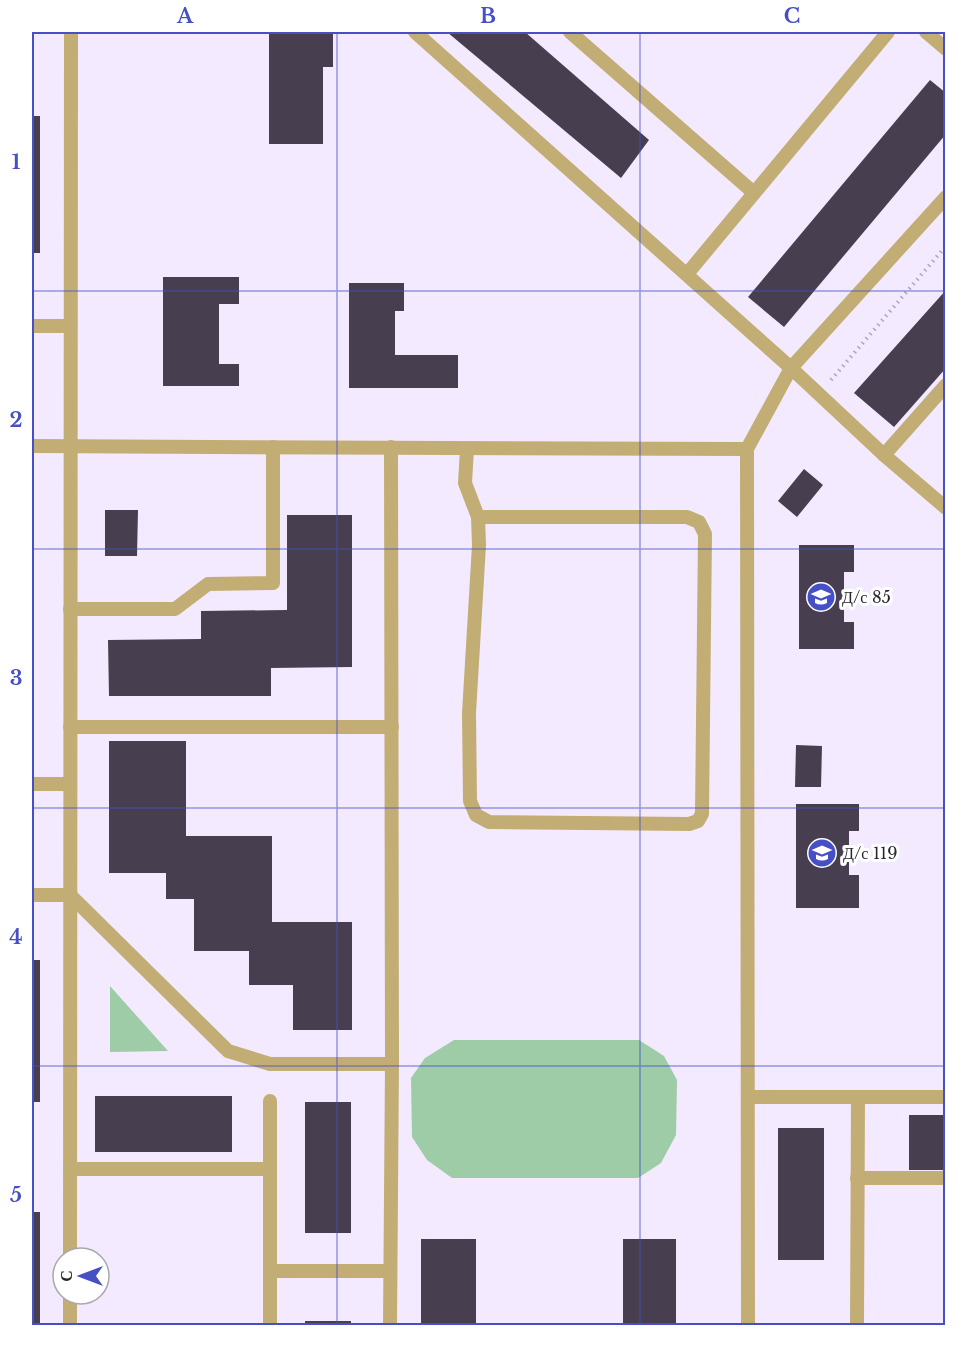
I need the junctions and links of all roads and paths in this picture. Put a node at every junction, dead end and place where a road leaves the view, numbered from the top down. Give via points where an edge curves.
1 (71, 32) edge
2 (415, 32) edge
3 (570, 32) edge
4 (888, 32) edge
5 (926, 32) edge
6 (945, 49) edge
7 (754, 193) junction
8 (945, 197) edge
9 (945, 246) edge
10 (687, 274) junction
11 (32, 326) edge
12 (70, 326) junction
13 (791, 368) junction
14 (944, 390) edge
15 (819, 394) junction
16 (32, 446) edge
17 (70, 446) junction
18 (273, 447) junction
19 (391, 447) junction
20 (467, 449) junction
21 (747, 449) junction
22 (884, 455) junction
23 (942, 500) edge
24 (478, 517) junction
25 (70, 609) junction
26 (70, 727) junction
27 (392, 727) junction
28 (32, 784) edge
29 (70, 784) junction
30 (32, 895) edge
31 (70, 895) junction
32 (392, 1064) junction
33 (748, 1097) junction
34 (858, 1097) junction
35 (945, 1097) edge
36 (270, 1101) dead end
37 (70, 1169) junction
38 (270, 1169) junction
39 (857, 1178) junction
40 (945, 1178) edge
41 (70, 1246) edge
42 (270, 1271) junction
43 (390, 1271) junction
44 (70, 1306) edge
45 (70, 1326) edge
46 (270, 1326) edge
47 (390, 1326) edge
48 (748, 1326) edge
49 (857, 1326) edge

1 - 12 lane
2 - 10 lane
3 - 7 lane
4 - 7 lane
5 - 6 lane
7 - 10 lane
8 - 13 lane
9 - 15 path
10 - 13 lane
11 - 12 lane
12 - 17 lane
13 - 15 lane
13 - 21 lane
14 - 22 lane
15 - 22 lane
16 - 17 lane
17 - 18 lane
17 - 25 lane
18 - 19 lane
18 - 25 lane via 273,583 208,584 176,609
19 - 20 lane
19 - 27 lane
20 - 21 lane
20 - 24 lane via 465,483
21 - 33 lane
22 - 23 lane
24 - 24 lane via 469,713 470,801 476,815 489,822 698,821 702,814 705,534 699,522 687,517
25 - 26 lane
26 - 27 lane
26 - 29 lane
27 - 32 lane
28 - 29 lane
29 - 31 lane
30 - 31 lane
31 - 32 lane via 228,1051 270,1064
31 - 37 lane
32 - 43 lane
33 - 34 lane
33 - 48 lane
34 - 35 lane
34 - 39 lane
36 - 38 lane
37 - 38 lane
37 - 41 lane
38 - 42 lane
39 - 40 lane
39 - 49 lane
42 - 43 lane
42 - 46 lane
43 - 47 lane
44 - 45 lane

